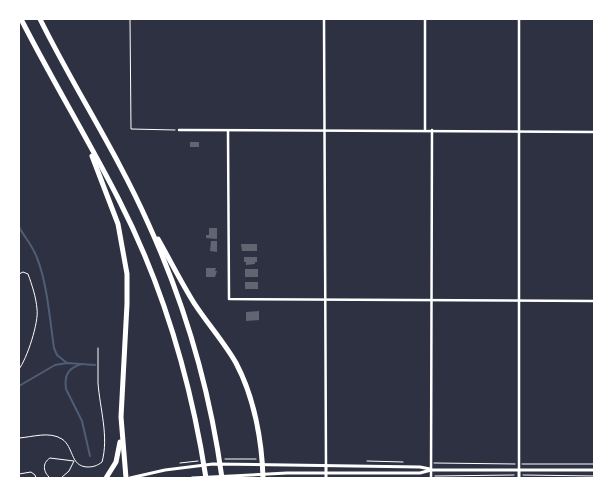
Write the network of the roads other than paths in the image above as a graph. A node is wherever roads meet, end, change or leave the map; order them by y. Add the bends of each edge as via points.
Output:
1 (22, 19) edge
2 (40, 19) edge
3 (324, 19) edge
4 (425, 19) edge
5 (519, 19) edge
6 (179, 130) road end
7 (324, 130) junction
8 (425, 130) junction
9 (432, 130) junction
10 (228, 131) junction
11 (518, 131) junction
12 (594, 132) edge
13 (84, 135) junction
14 (149, 224) junction
15 (325, 300) junction
16 (431, 301) junction
17 (518, 301) junction
18 (594, 301) edge
19 (98, 348) dead end
20 (121, 434) junction
21 (19, 438) edge
22 (74, 461) junction
23 (262, 464) junction
24 (326, 465) junction
25 (431, 470) junction
26 (519, 470) junction
27 (594, 470) edge
28 (326, 473) junction
29 (19, 474) edge
30 (263, 477) edge
31 (431, 477) edge
32 (519, 477) edge
33 (36, 478) edge
34 (50, 478) edge
35 (61, 478) edge
36 (106, 478) edge
37 (126, 478) edge
38 (130, 478) edge
39 (192, 478) edge
40 (206, 478) edge
41 (222, 478) edge
42 (326, 478) edge

1 - 13 highway
2 - 14 highway
3 - 7 street
4 - 8 street
5 - 11 street
6 - 10 street
7 - 8 street
7 - 10 street
7 - 15 street
8 - 9 street
9 - 11 street
9 - 16 street
10 - 15 street via 229,299
11 - 12 street
11 - 17 street
13 - 20 highway via 118,224 126,267 128,296
13 - 40 highway via 119,200 156,287 181,363
14 - 23 highway via 193,301 242,375 251,401
14 - 41 highway via 189,334 204,387
15 - 16 street
15 - 24 street
16 - 17 street
16 - 25 street
17 - 18 street
17 - 26 street
19 - 22 lane via 104,455 102,462 94,467 83,467
20 - 36 highway via 116,462
20 - 37 highway
21 - 22 lane via 42,434 62,439 70,447
22 - 34 lane via 50,458 44,471
22 - 35 lane
23 - 24 street
23 - 30 highway
23 - 38 street via 213,464
24 - 25 street
24 - 28 street
25 - 26 street
25 - 28 street via 420,473
25 - 31 street
26 - 27 street
26 - 32 street
28 - 30 street
28 - 42 street
29 - 33 lane via 31,472
30 - 39 street

